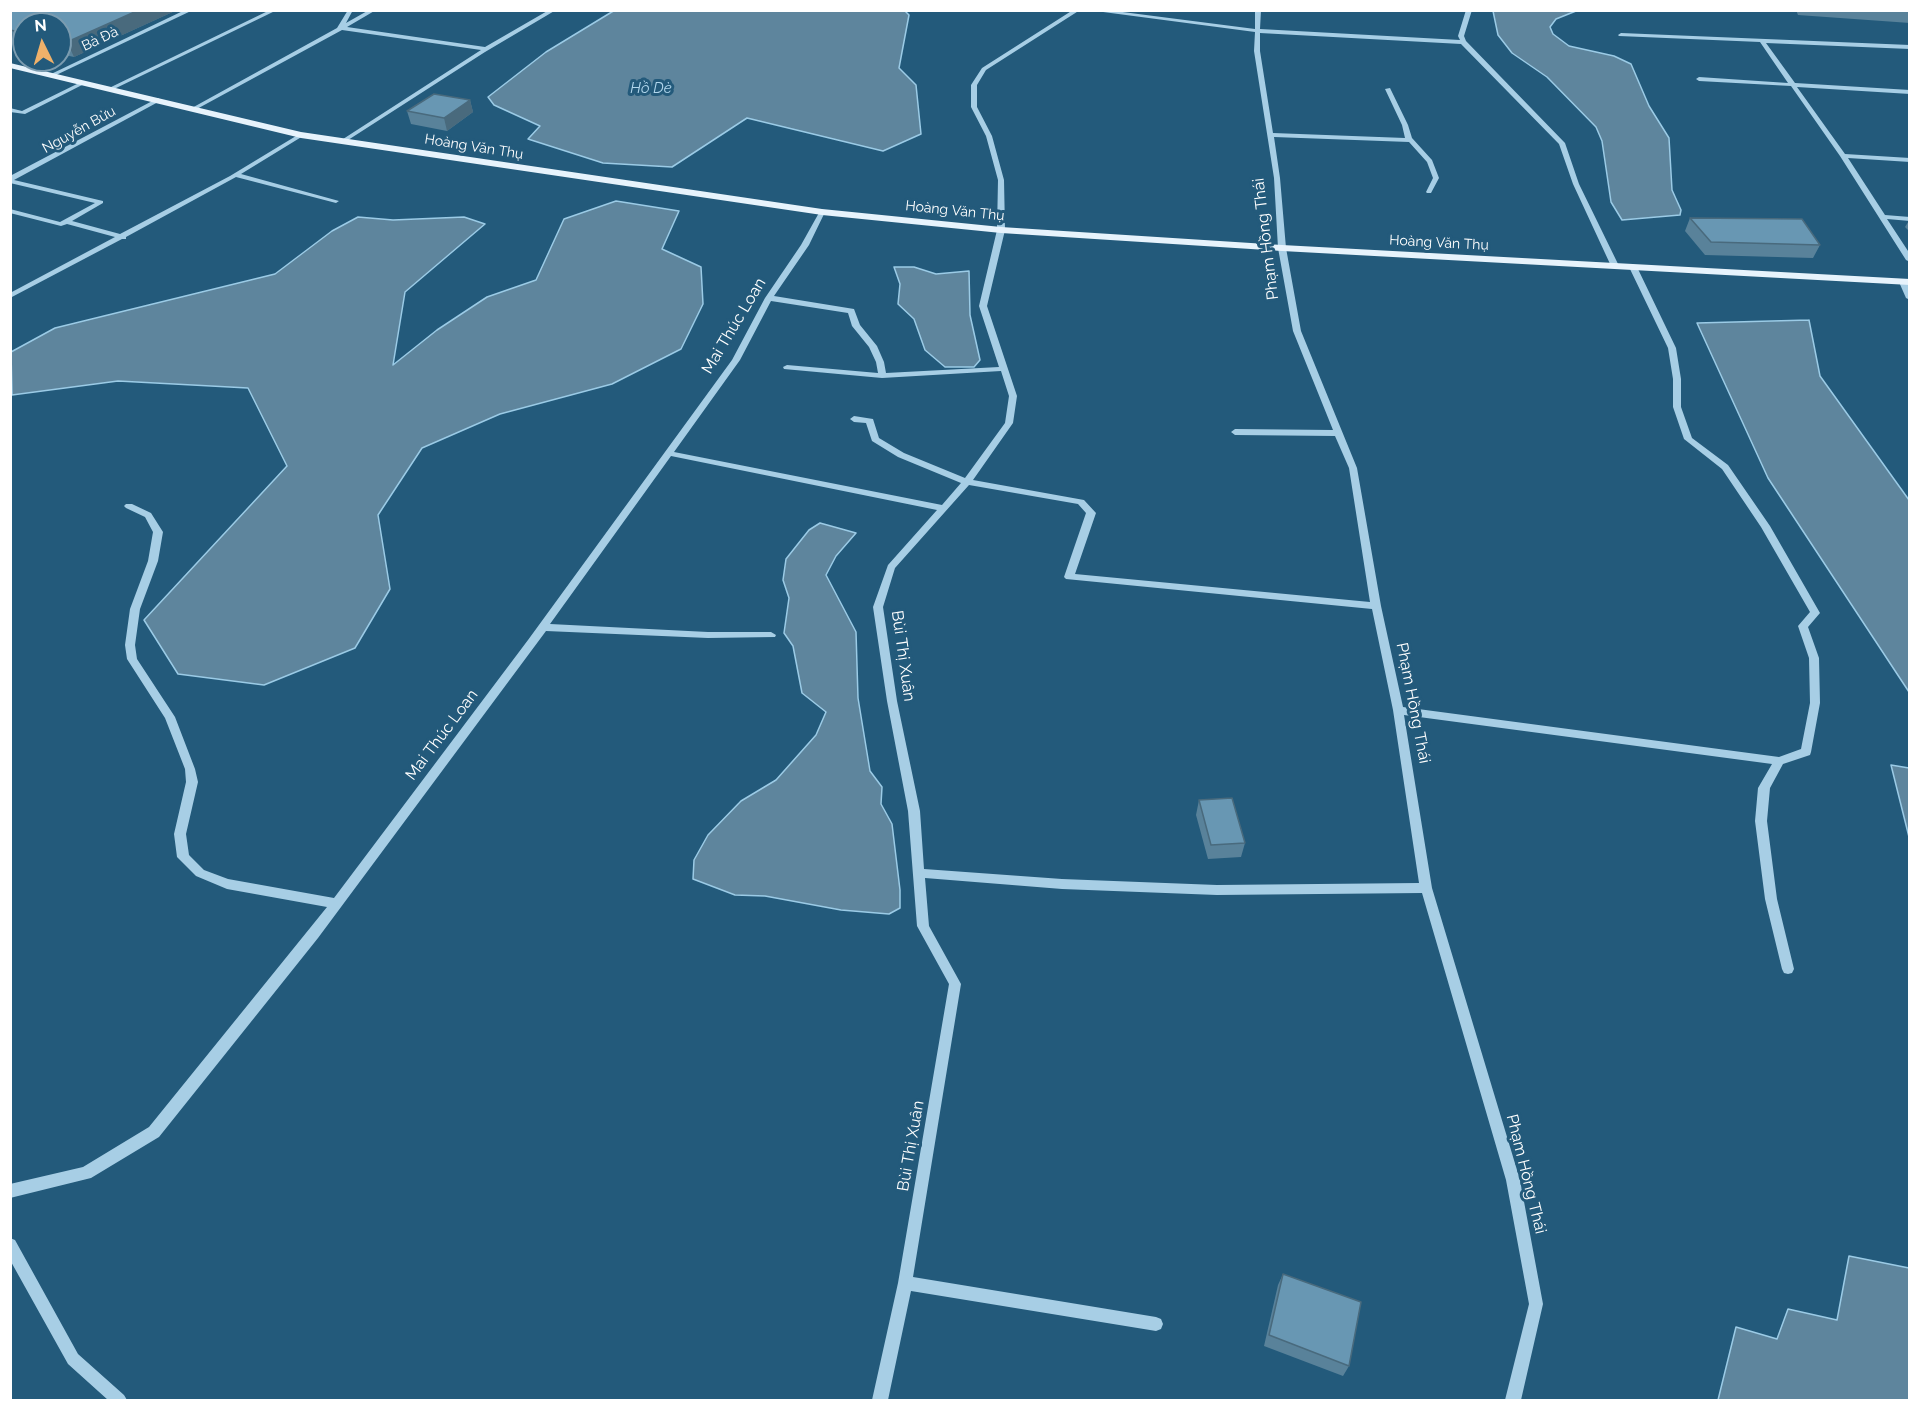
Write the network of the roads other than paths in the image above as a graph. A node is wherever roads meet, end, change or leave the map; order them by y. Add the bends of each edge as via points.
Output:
1 (191, 10) edge
2 (275, 10) edge
3 (351, 10) edge
4 (374, 10) edge
5 (554, 10) edge
6 (1078, 10) edge
7 (1090, 10) edge
8 (1258, 10) edge
9 (1469, 10) edge
10 (340, 28) junction
11 (1258, 31) junction
12 (1621, 35) dead end
13 (1762, 41) junction
14 (1463, 42) junction
15 (1910, 47) edge
16 (486, 49) junction
17 (10, 65) edge
18 (52, 75) junction
19 (1699, 79) dead end
20 (84, 83) junction
21 (1793, 86) junction
22 (110, 89) junction
23 (1388, 89) dead end
24 (1910, 93) edge
25 (158, 100) junction
26 (193, 109) junction
27 (10, 110) edge
28 (23, 113) junction
29 (10, 119) edge
30 (301, 135) junction
31 (1270, 135) junction
32 (1409, 140) junction
33 (343, 141) junction
34 (1844, 156) junction
35 (1910, 160) edge
36 (235, 175) junction
37 (10, 180) edge
38 (1429, 192) dead end
39 (336, 201) dead end
40 (10, 211) edge
41 (822, 212) junction
42 (1882, 217) junction
43 (1910, 219) edge
44 (63, 223) junction
45 (1001, 230) junction
46 (123, 237) junction
47 (1282, 248) junction
48 (1910, 260) edge
49 (1615, 266) junction
50 (1633, 267) junction
51 (1906, 282) edge
52 (12, 294) edge
53 (769, 298) junction
54 (1910, 298) edge
55 (787, 367) dead end
56 (1002, 369) junction
57 (882, 376) junction
58 (854, 419) dead end
59 (1235, 432) dead end
60 (1339, 433) junction
61 (668, 453) junction
62 (967, 482) junction
63 (129, 506) dead end
64 (943, 508) junction
65 (1376, 606) junction
66 (543, 627) junction
67 (771, 635) dead end
68 (1398, 710) junction
69 (1779, 761) junction
70 (919, 873) junction
71 (1426, 888) junction
72 (337, 904) junction
73 (1788, 969) dead end
74 (10, 1191) edge
75 (10, 1245) edge
76 (905, 1283) junction
77 (1156, 1324) dead end
78 (119, 1401) edge
79 (880, 1401) edge
80 (1513, 1401) edge

1 - 18 street, Bà Đà
2 - 22 street
3 - 10 street
4 - 10 street
5 - 16 street
6 - 45 street, Bùi Thị Xuân via 984,69 974,85 974,107 989,136 1001,180
7 - 11 street
8 - 11 street, Phạm Hồng Thái
9 - 14 street via 1461,36
10 - 16 street
10 - 26 street
11 - 14 street
11 - 31 street, Phạm Hồng Thái via 1257,51
12 - 13 street
13 - 15 street
13 - 21 street
14 - 49 street via 1562,143 1576,184
16 - 33 street
17 - 18 main road, Hoàng Văn Thụ
18 - 20 main road, Hoàng Văn Thụ
19 - 21 street
20 - 22 main road, Hoàng Văn Thụ
20 - 28 street
21 - 24 street
21 - 34 street
22 - 25 main road, Hoàng Văn Thụ
23 - 32 street
25 - 26 main road, Hoàng Văn Thụ
25 - 37 street, Nguyễn Bửu
26 - 30 main road, Hoàng Văn Thụ
27 - 28 street
28 - 29 street
30 - 33 main road, Hoàng Văn Thụ
30 - 36 street
31 - 32 street
31 - 47 street, Phạm Hồng Thái
32 - 38 street via 1430,160 1436,178
33 - 41 main road, Hoàng Văn Thụ
34 - 35 street
34 - 42 street
36 - 39 street
36 - 46 street
37 - 44 street via 101,202
40 - 44 street
41 - 45 main road, Hoàng Văn Thụ
41 - 53 street, Mai Thúc Loan
42 - 43 street
42 - 48 street
44 - 46 street
45 - 47 main road, Hoàng Văn Thụ
45 - 56 street, Bùi Thị Xuân via 983,306
46 - 52 street
47 - 49 main road, Hoàng Văn Thụ
47 - 60 street, Phạm Hồng Thái via 1297,331
49 - 50 main road, Hoàng Văn Thụ
50 - 51 main road, Hoàng Văn Thụ
50 - 69 street via 1672,348 1677,407 1688,439 1725,467 1765,526 1815,613 1803,626 1814,658 1815,703 1806,753
51 - 54 street
53 - 57 street via 851,311 856,326 873,346
53 - 61 street, Mai Thúc Loan via 736,360
55 - 57 street
56 - 57 street
56 - 62 street, Bùi Thị Xuân via 1013,396 1009,423
58 - 62 street via 870,421 874,439 901,455
59 - 60 street
60 - 65 street, Phạm Hồng Thái via 1353,468
61 - 64 street
61 - 66 street, Mai Thúc Loan
62 - 64 street, Bùi Thị Xuân
62 - 65 street via 1081,501 1091,513 1069,577
63 - 72 street via 148,515 158,532 153,561 135,609 130,645 132,659 170,717 190,769 192,782 180,834 183,857 200,873 227,884
64 - 70 street, Bùi Thị Xuân via 891,567 878,607 914,811
65 - 68 street, Phạm Hồng Thái
66 - 67 street
66 - 72 street, Mai Thúc Loan
68 - 69 street
68 - 71 street, Phạm Hồng Thái
69 - 73 street via 1764,788 1761,821 1771,899
70 - 71 street via 1217,890
70 - 76 street, Bùi Thị Xuân via 923,926 956,984
71 - 80 street, Phạm Hồng Thái via 1513,1180 1536,1304
72 - 74 street, Mai Thúc Loan via 154,1132 86,1173
75 - 78 street via 73,1359
76 - 77 street
76 - 79 street, Bùi Thị Xuân

